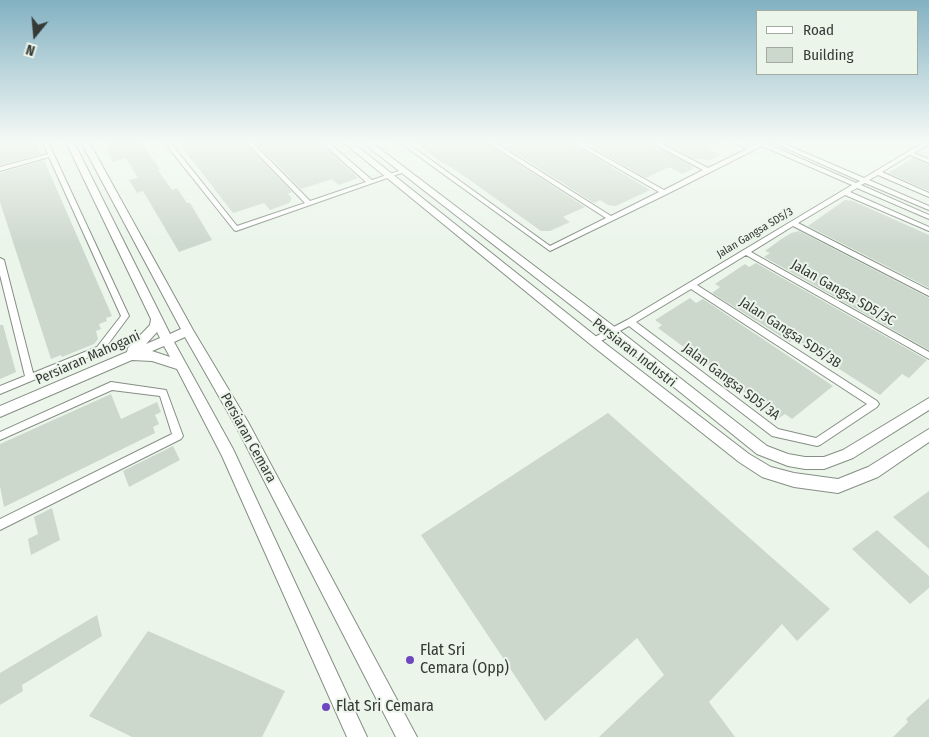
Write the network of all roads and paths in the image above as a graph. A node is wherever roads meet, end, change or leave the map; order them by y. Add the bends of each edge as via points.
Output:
1 (60, 176) edge
2 (87, 176) edge
3 (104, 176) edge
4 (194, 176) edge
5 (282, 176) edge
6 (364, 176) edge
7 (411, 176) edge
8 (450, 176) edge
9 (544, 176) edge
10 (636, 176) edge
11 (698, 176) edge
12 (835, 176) edge
13 (855, 176) edge
14 (869, 176) edge
15 (887, 176) edge
16 (388, 177) joint
17 (863, 180) junction
18 (370, 182) junction
19 (855, 185) junction
20 (844, 192) junction
21 (665, 193) junction
22 (929, 194) edge
23 (309, 204) junction
24 (929, 208) edge
25 (929, 218) edge
26 (612, 219) junction
27 (792, 223) junction
28 (929, 230) edge
29 (746, 252) junction
30 (0, 260) edge
31 (691, 285) junction
32 (929, 293) edge
33 (157, 319) junction
34 (630, 322) junction
35 (188, 331) junction
36 (612, 331) junction
37 (167, 340) junction
38 (594, 341) junction
39 (929, 356) edge
40 (125, 358) junction
41 (182, 366) junction
42 (30, 378) junction
43 (0, 390) edge
44 (929, 403) edge
45 (874, 404) joint
46 (0, 412) edge
47 (929, 435) edge
48 (0, 436) edge
49 (178, 436) joint
50 (0, 525) edge
51 (357, 737) edge
52 (407, 737) edge

1 - 42 street via 125,316 100,349
2 - 33 main road, Persiaran Cemara
3 - 35 main road, Persiaran Cemara
4 - 23 street via 236,229
5 - 23 street
6 - 18 street
7 - 36 main road, Persiaran Industri
8 - 26 street via 550,249
9 - 26 street
10 - 21 street
11 - 21 street
12 - 19 street
13 - 17 street
14 - 17 street, Jalan Gangsa SD5/3
15 - 22 street
16 - 18 street
16 - 38 main road, Persiaran Industri
17 - 19 street, Jalan Gangsa SD5/3
17 - 24 street
18 - 23 street
19 - 20 street, Jalan Gangsa SD5/3
19 - 25 street
20 - 27 street, Jalan Gangsa SD5/3
20 - 28 street
21 - 26 street
27 - 29 street, Jalan Gangsa SD5/3
27 - 32 street
29 - 31 street, Jalan Gangsa SD5/3
29 - 39 street, Jalan Gangsa SD5/3C
30 - 42 street
31 - 34 street, Jalan Gangsa SD5/3
31 - 45 street, Jalan Gangsa SD5/3B
33 - 37 main road, Persiaran Cemara
33 - 40 main road via 155,328
34 - 36 street, Jalan Gangsa SD5/3
34 - 45 street, Jalan Gangsa SD5/3A via 775,433 817,442
35 - 37 main road, Persiaran Mahogani
35 - 52 main road, Persiaran Cemara via 243,426
36 - 38 street, Jalan Gangsa SD5/3
36 - 44 main road, Persiaran Industri via 762,450 805,464 824,463 848,454
37 - 40 main road, Persiaran Mahogani
37 - 41 main road, Persiaran Cemara
38 - 47 main road, Persiaran Industri via 744,458 767,472 794,480 838,486 873,472
40 - 41 main road via 152,356
40 - 46 main road, Persiaran Mahogani
41 - 51 main road, Persiaran Cemara via 228,454
42 - 43 street
48 - 49 street via 111,386 163,393
49 - 50 street

